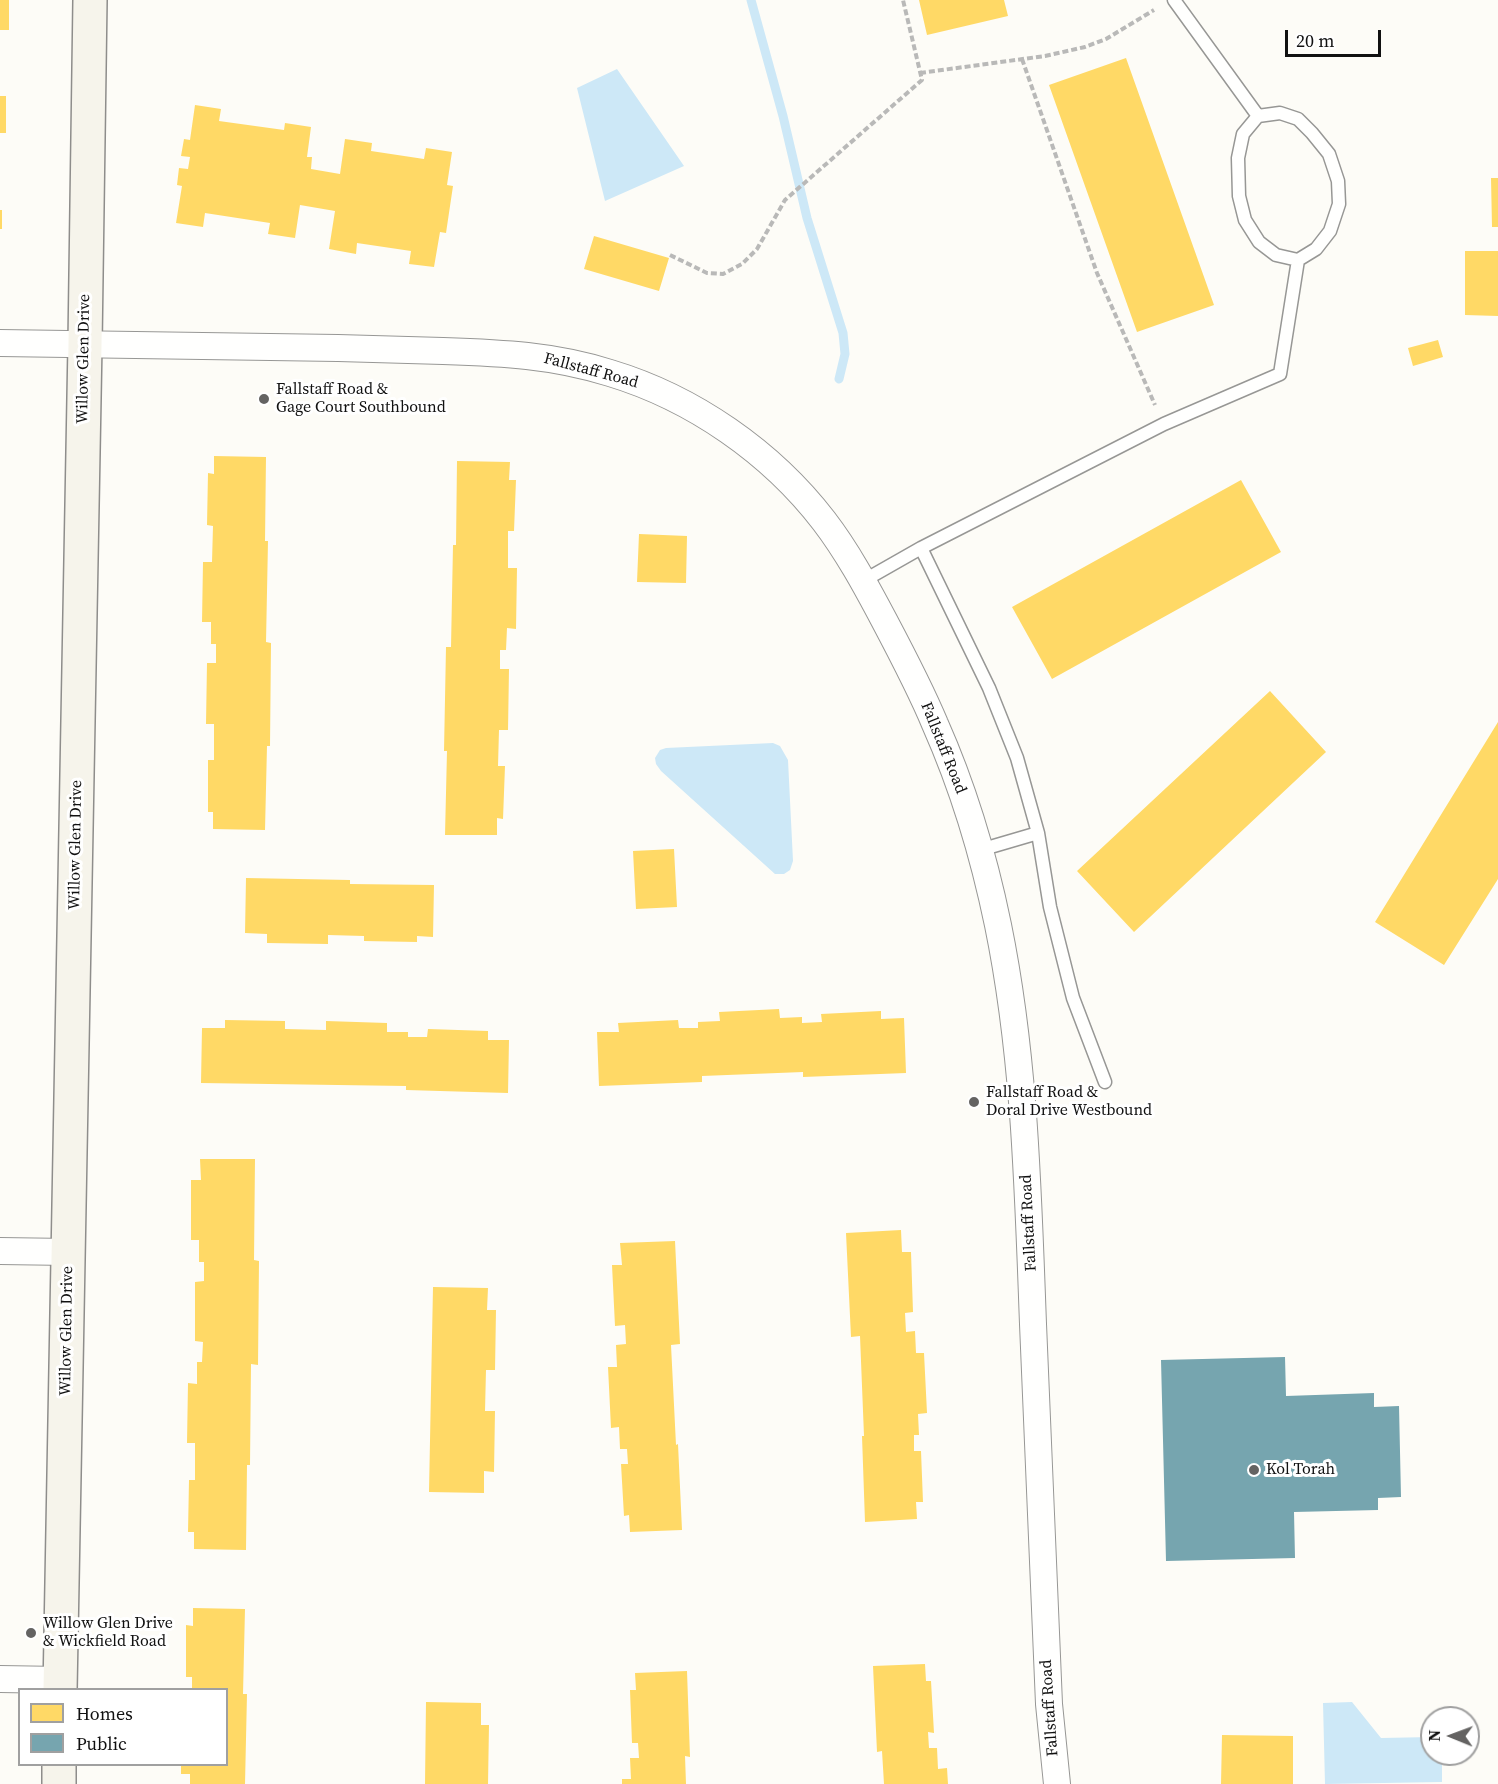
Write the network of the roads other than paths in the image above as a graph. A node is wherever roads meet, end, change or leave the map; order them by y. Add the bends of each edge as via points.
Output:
1 (90, 0) edge
2 (1174, 0) edge
3 (1258, 116) junction
4 (1298, 260) junction
5 (0, 342) edge
6 (85, 344) junction
7 (921, 548) junction
8 (863, 581) junction
9 (1038, 833) junction
10 (980, 850) junction
11 (1105, 1082) dead end
12 (0, 1251) edge
13 (69, 1252) junction
14 (0, 1678) edge
15 (60, 1684) edge
16 (59, 1766) edge
17 (59, 1784) edge
18 (1057, 1784) edge

1 - 6 street, Willow Glen Drive
2 - 3 lane
3 - 4 lane via 1243,134 1238,158 1239,196 1245,220 1259,242 1276,255
3 - 4 lane via 1280,113 1298,119 1329,154 1338,181 1339,204 1330,231 1316,249
4 - 7 lane via 1280,374 1164,424
5 - 6 street, Fallstaff Road
6 - 8 street, Fallstaff Road via 501,353 543,357 615,374 685,404 758,452 824,521
6 - 13 street, Willow Glen Drive
7 - 8 lane
7 - 9 lane via 989,688 1017,758
8 - 10 street, Fallstaff Road via 937,727
9 - 10 lane
9 - 11 lane via 1050,907 1073,998
10 - 18 street, Fallstaff Road via 998,922 1023,1102 1049,1704
12 - 13 street
13 - 15 street, Willow Glen Drive
14 - 15 street
16 - 17 street

